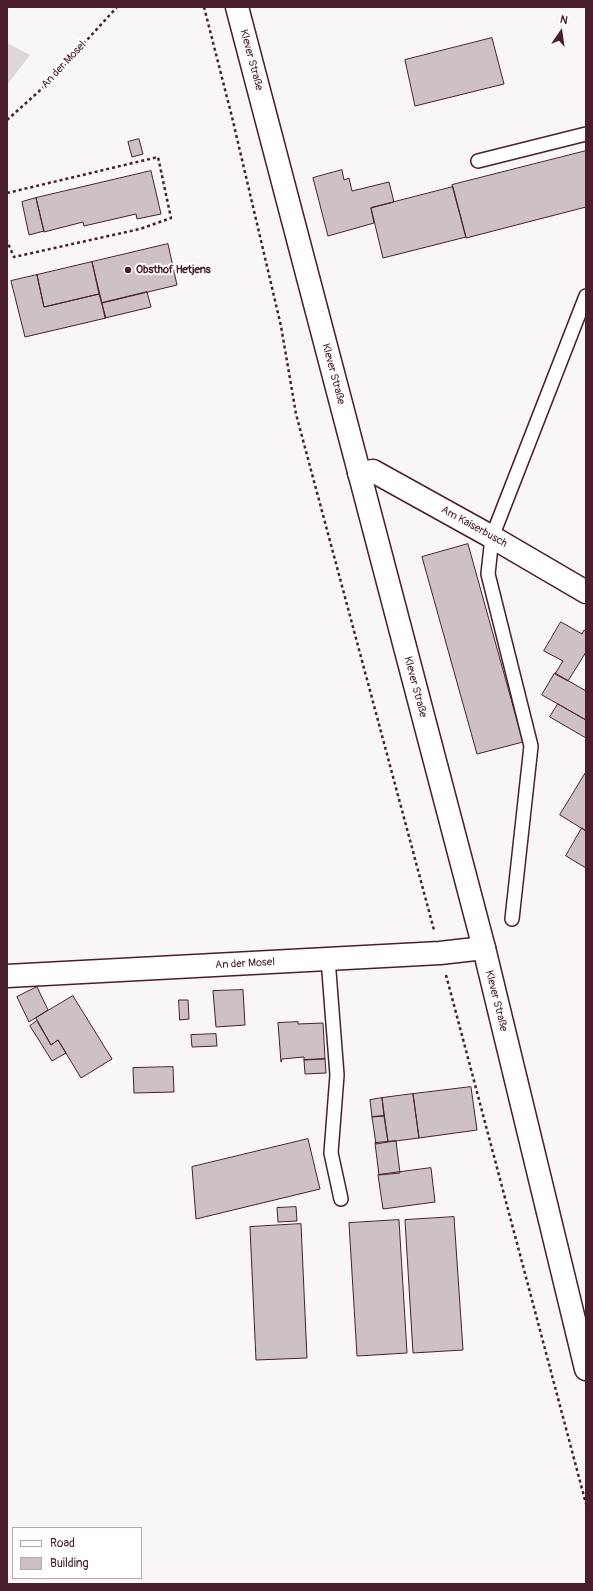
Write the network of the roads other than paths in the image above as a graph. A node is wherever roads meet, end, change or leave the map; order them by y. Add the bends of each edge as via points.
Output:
1 (237, 7) edge
2 (586, 134) edge
3 (478, 161) dead end
4 (586, 296) edge
5 (359, 473) junction
6 (492, 537) junction
7 (586, 592) edge
8 (512, 919) dead end
9 (484, 948) junction
10 (328, 959) junction
11 (7, 976) edge
12 (341, 1199) dead end
13 (586, 1369) edge

1 - 5 main road, Klever Straße
2 - 3 lane
4 - 6 lane
5 - 6 main road, Am Kaiserbusch via 373,471
5 - 9 main road, Klever Straße
6 - 7 main road, Am Kaiserbusch
6 - 8 lane via 488,574 530,746
9 - 10 main road, An der Mosel
9 - 13 main road, Klever Straße
10 - 11 main road, An der Mosel
10 - 12 lane via 337,1075 330,1153

